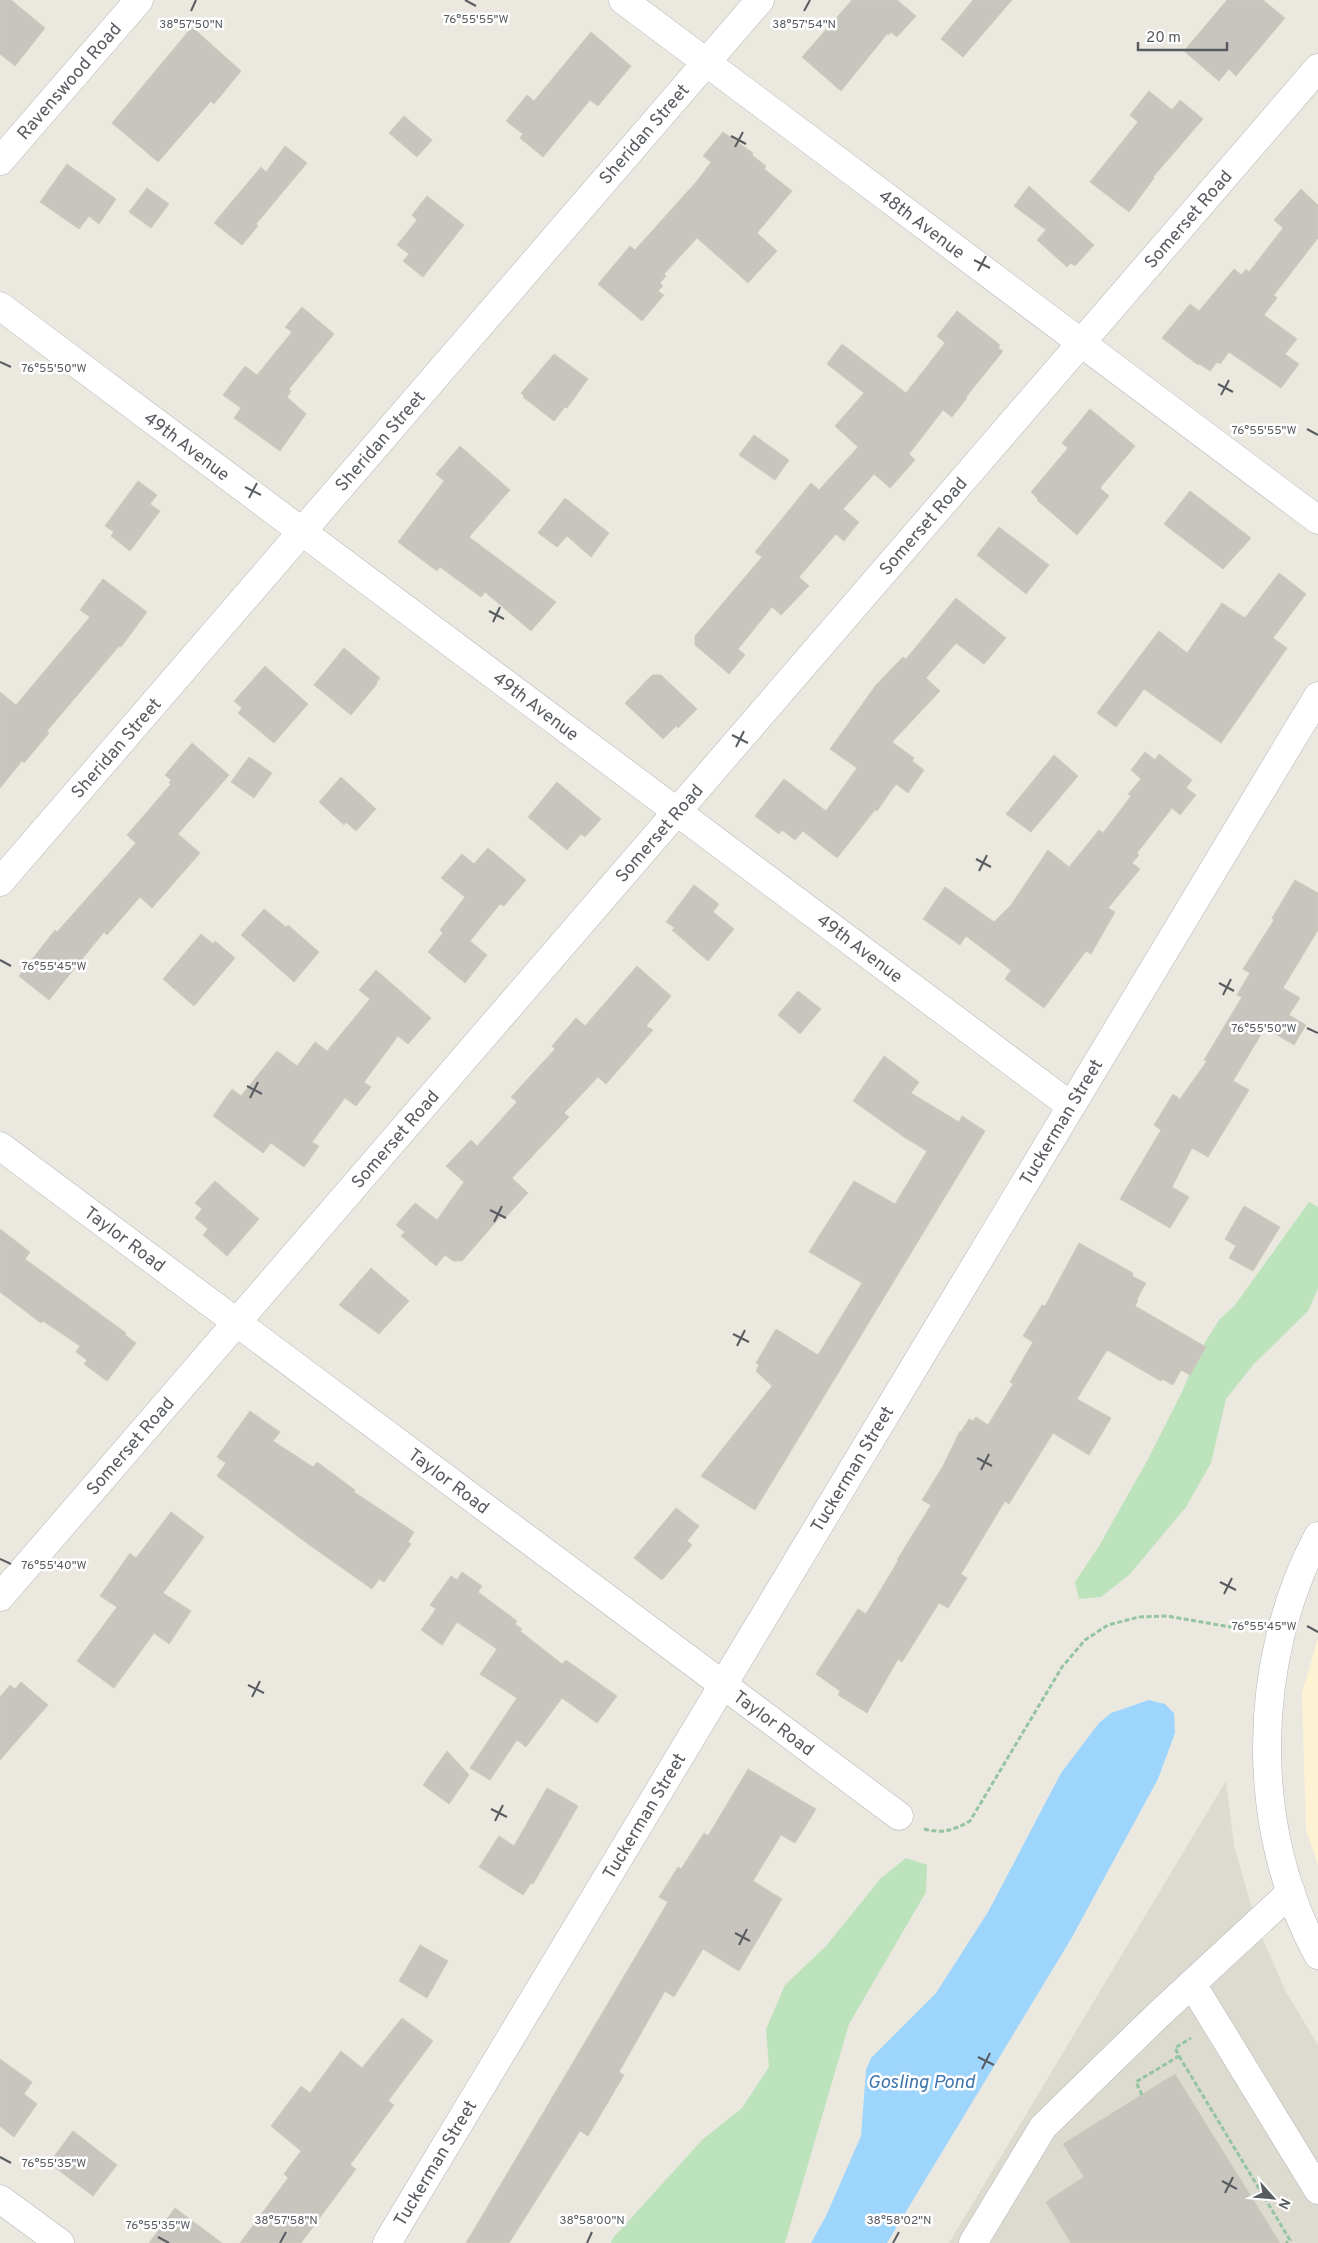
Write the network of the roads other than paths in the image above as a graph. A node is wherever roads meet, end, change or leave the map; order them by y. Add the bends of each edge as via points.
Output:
1 (139, 0) edge
2 (623, 0) edge
3 (760, 0) edge
4 (706, 62) junction
5 (1318, 68) edge
6 (0, 162) edge
7 (0, 306) edge
8 (1082, 343) junction
9 (1318, 520) edge
10 (302, 531) junction
11 (1318, 696) edge
12 (677, 812) junction
13 (0, 882) edge
14 (1071, 1106) junction
15 (0, 1146) edge
16 (237, 1322) junction
17 (1318, 1536) edge
18 (0, 1597) edge
19 (723, 1685) junction
20 (898, 1816) road end
21 (1290, 1892) junction
22 (1318, 1955) edge
23 (1192, 1984) junction
24 (1318, 2190) edge
25 (0, 2199) edge
26 (60, 2243) edge
27 (387, 2243) edge
28 (973, 2243) edge

1 - 6 street, Ravenswood Road
2 - 4 street, 48th Avenue
3 - 4 street, Sheridan Street
4 - 8 street, 48th Avenue
4 - 10 street, Sheridan Street
5 - 8 street, Somerset Road
7 - 10 street, 49th Avenue
8 - 9 street, 48th Avenue
8 - 12 street, Somerset Road
10 - 12 street, 49th Avenue
10 - 13 street, Sheridan Street
11 - 14 street, Tuckerman Street
12 - 14 street, 49th Avenue
12 - 16 street, Somerset Road
14 - 19 street, Tuckerman Street
15 - 16 street, Taylor Road
16 - 18 street, Somerset Road
16 - 19 street, Taylor Road
17 - 21 street via 1286,1611 1271,1682 1267,1751 1273,1820
19 - 20 street, Taylor Road
19 - 27 street, Tuckerman Street
21 - 22 street
21 - 23 street
23 - 24 street
23 - 28 street via 1043,2127
25 - 26 street

